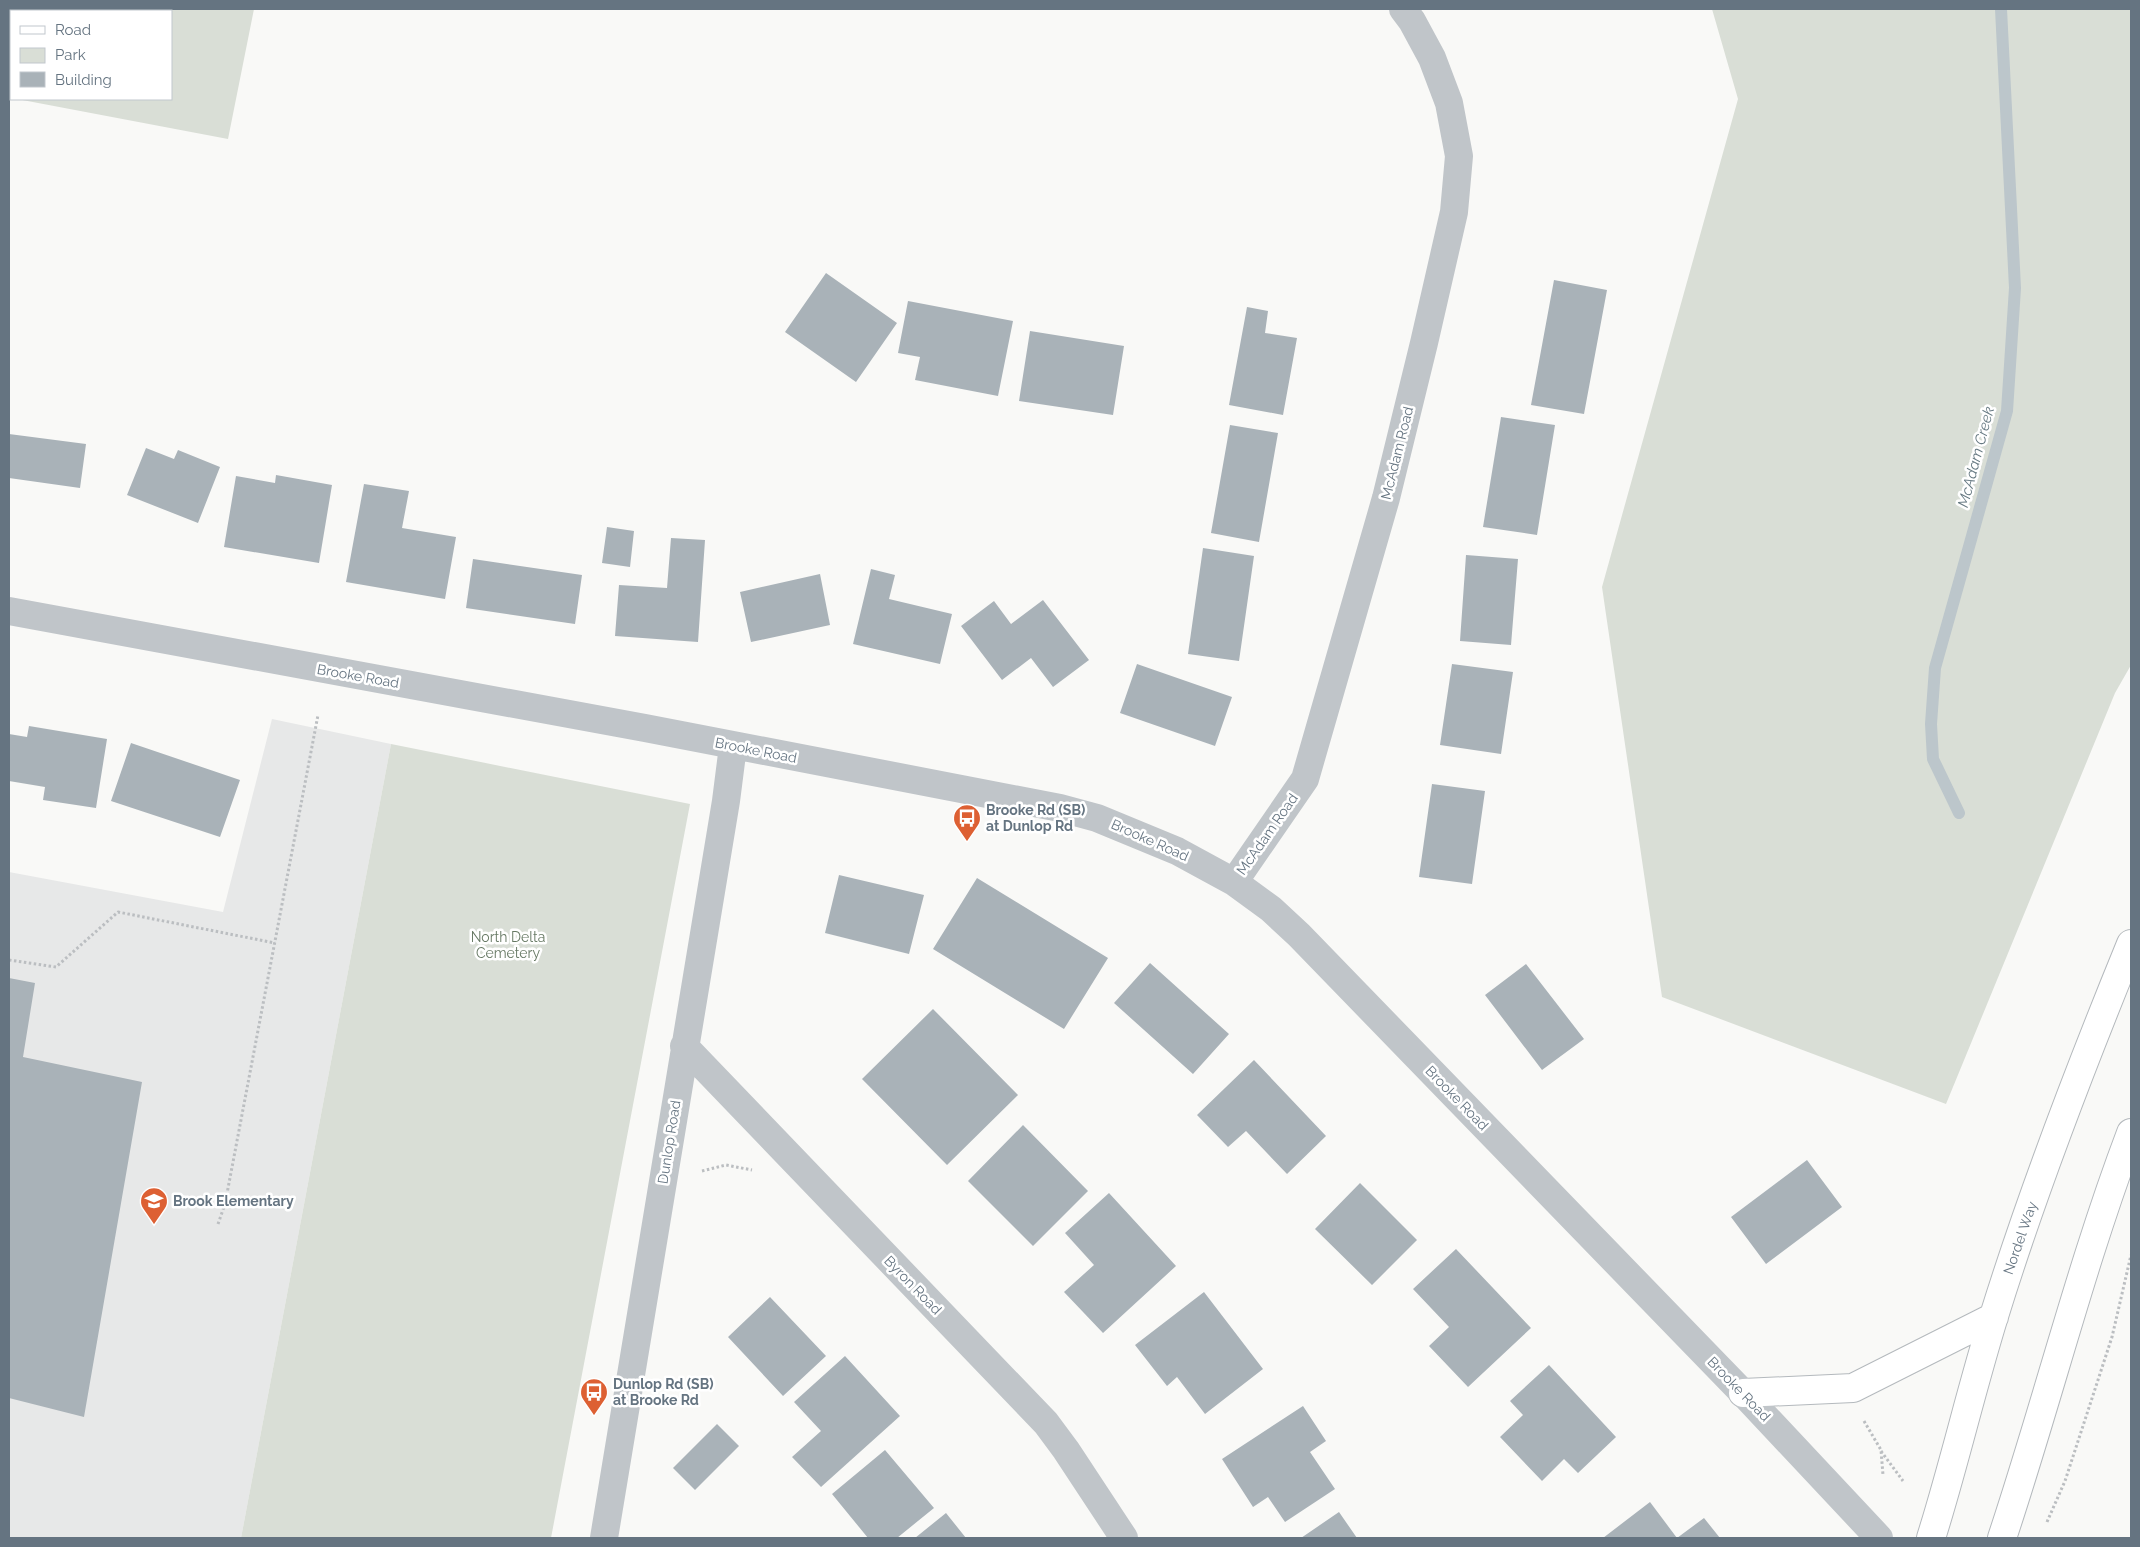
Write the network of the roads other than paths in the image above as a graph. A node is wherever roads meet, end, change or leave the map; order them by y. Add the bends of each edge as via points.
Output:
1 (1403, 9) edge
2 (9, 611) edge
3 (733, 746) junction
4 (1234, 882) junction
5 (2131, 944) edge
6 (684, 1046) junction
7 (2131, 1133) edge
8 (1994, 1317) junction
9 (1743, 1393) junction
10 (604, 1538) edge
11 (1124, 1538) edge
12 (1879, 1538) edge
13 (1931, 1538) edge
14 (2002, 1538) edge

1 - 4 street, McAdam Road via 1432,58 1449,102 1459,156 1454,212 1386,498 1305,780
2 - 3 street, Brooke Road
3 - 4 street, Brooke Road via 1060,808 1097,818 1154,840
3 - 6 street, Dunlop Road
4 - 9 street, Brooke Road via 1299,935
5 - 8 main road, Nordel Way via 2050,1151
6 - 10 street, Dunlop Road
6 - 11 street, Byron Road via 1046,1423
7 - 14 main road via 2088,1254
8 - 9 main road via 1853,1388
8 - 13 main road, Nordel Way
9 - 12 street, Brooke Road

